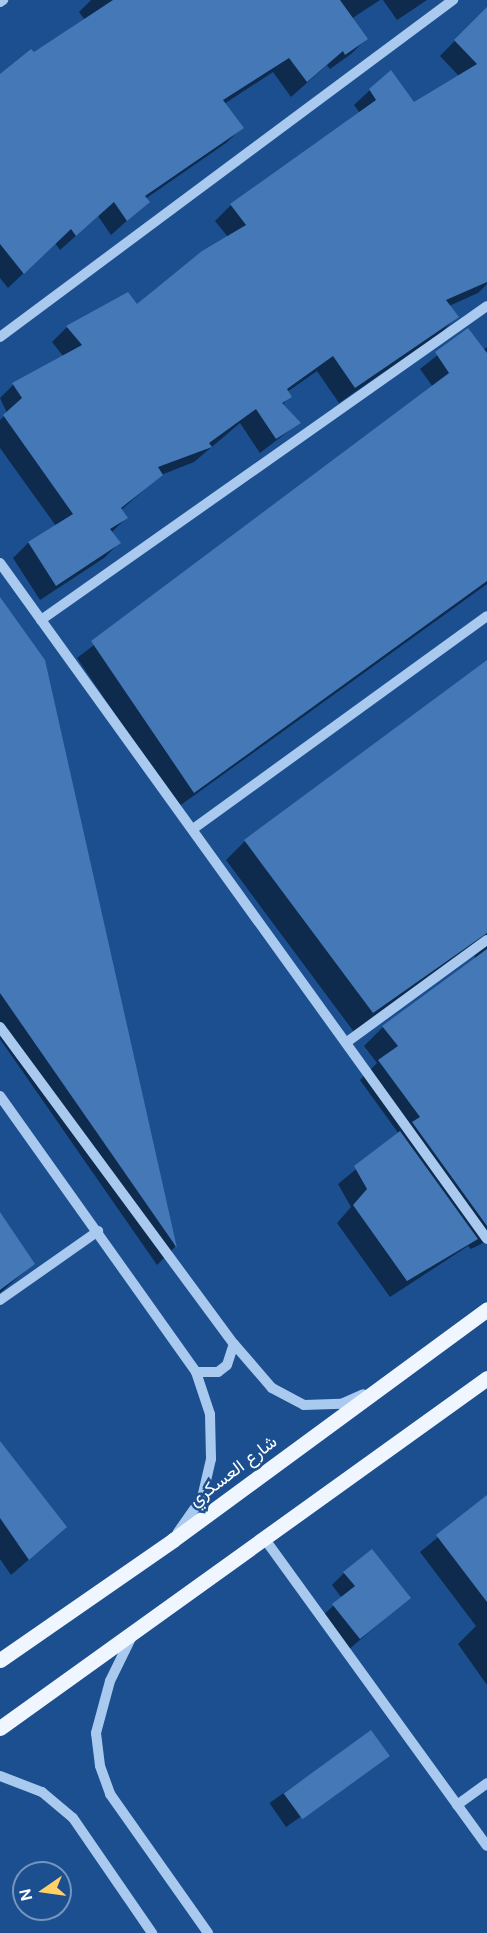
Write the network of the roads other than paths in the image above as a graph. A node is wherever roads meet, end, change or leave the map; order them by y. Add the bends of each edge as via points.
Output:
1 (453, 0) edge
2 (487, 306) edge
3 (0, 337) edge
4 (0, 563) edge
5 (487, 616) edge
6 (42, 620) junction
7 (193, 830) junction
8 (487, 940) edge
9 (0, 1027) edge
10 (346, 1042) junction
11 (0, 1096) edge
12 (98, 1231) junction
13 (487, 1239) edge
14 (0, 1300) edge
15 (487, 1309) edge
16 (234, 1344) junction
17 (196, 1372) junction
18 (487, 1378) edge
19 (377, 1388) junction
20 (264, 1538) junction
21 (173, 1540) junction
22 (134, 1632) junction
23 (0, 1660) edge
24 (0, 1728) edge
25 (0, 1776) edge
26 (487, 1783) edge
27 (457, 1804) junction
28 (487, 1846) edge
29 (152, 1933) edge
30 (208, 1933) edge

1 - 3 street
2 - 6 street
4 - 6 street
5 - 7 street
6 - 7 street
7 - 10 street
8 - 10 street
9 - 16 street
10 - 13 street
11 - 12 street
12 - 14 street
12 - 17 street
15 - 19 main road, شارع العسكري
16 - 17 street via 227,1365 218,1372
16 - 19 street via 272,1388 304,1405 341,1404
17 - 21 street via 210,1414 211,1459 202,1498
18 - 20 main road
19 - 21 main road, شارع العسكري
20 - 22 main road
20 - 27 street
21 - 23 main road, شارع العسكري
22 - 24 main road
22 - 30 street via 110,1681 96,1732 100,1766 110,1794
25 - 29 street via 42,1792 73,1818
26 - 27 street
27 - 28 street

